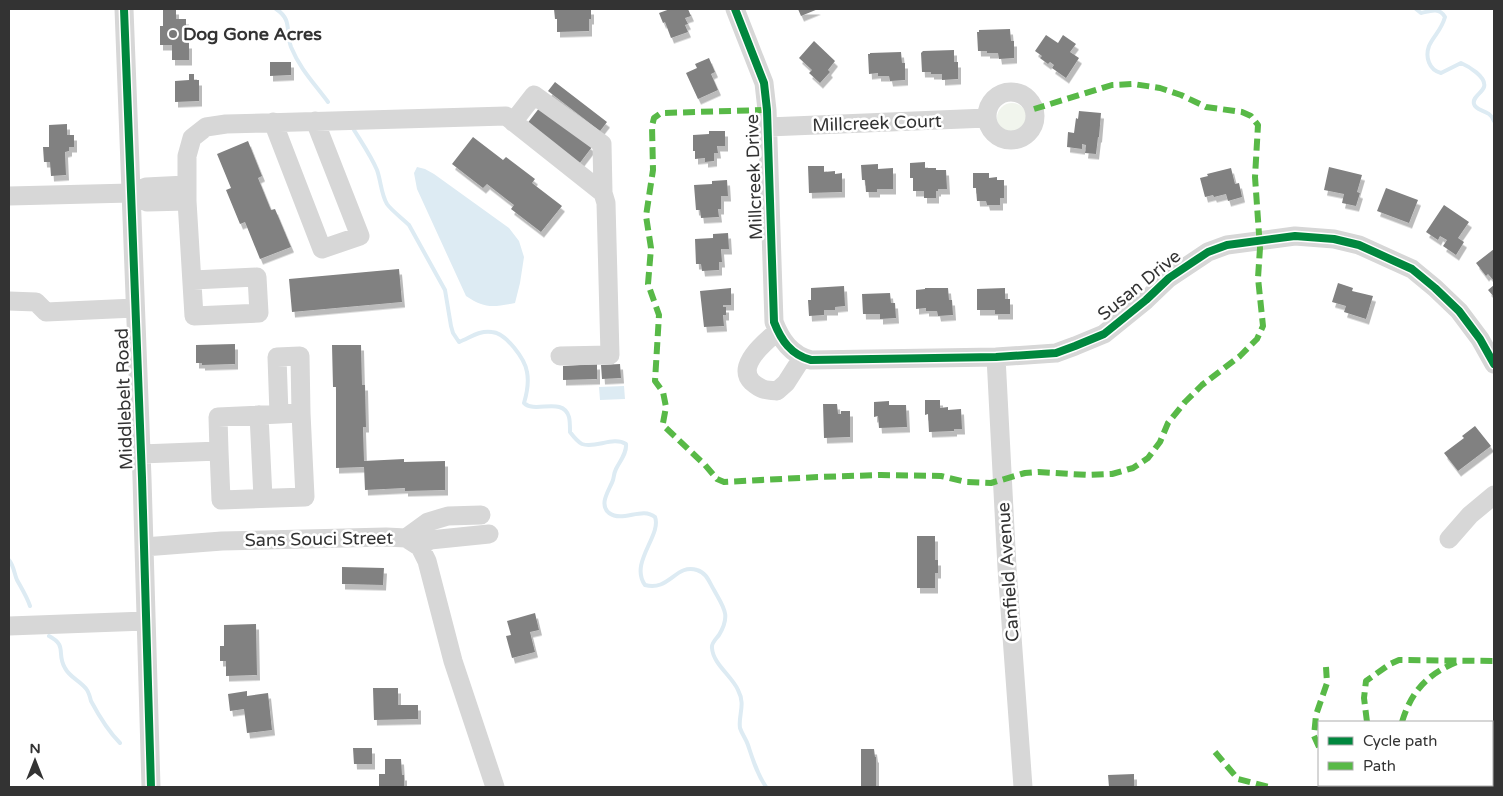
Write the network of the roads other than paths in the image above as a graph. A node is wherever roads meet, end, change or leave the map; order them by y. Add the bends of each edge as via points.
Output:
1 (124, 9) edge
2 (734, 9) edge
3 (987, 118) dead end
4 (315, 121) junction
5 (273, 122) junction
6 (513, 122) junction
7 (768, 127) junction
8 (131, 193) junction
9 (187, 193) junction
10 (603, 193) junction
11 (9, 196) edge
12 (192, 280) dead end
13 (9, 301) edge
14 (135, 308) junction
15 (789, 345) joint
16 (560, 356) dead end
17 (996, 356) junction
18 (1494, 364) edge
19 (302, 413) junction
20 (279, 414) junction
21 (259, 415) junction
22 (219, 451) junction
23 (141, 454) junction
24 (1494, 495) edge
25 (263, 498) junction
26 (481, 515) dead end
27 (489, 534) dead end
28 (1449, 539) dead end
29 (413, 542) junction
30 (144, 547) junction
31 (146, 621) junction
32 (9, 626) edge
33 (151, 787) edge
34 (495, 787) edge
35 (1023, 787) edge

1 - 8 street, Middlebelt Road
2 - 7 street, Millcreek Drive via 764,83
3 - 7 street, Millcreek Court
4 - 5 street
4 - 5 street via 360,236 322,250
4 - 6 street via 506,116
5 - 9 street via 206,127 192,138 187,156
6 - 10 street
6 - 10 street via 534,95 602,144
7 - 15 street, Millcreek Drive via 774,322
8 - 9 street via 146,187
8 - 11 street
8 - 14 street, Middlebelt Road
9 - 12 street
10 - 16 street via 606,203 610,354
13 - 14 street via 36,302 46,312
14 - 23 street, Middlebelt Road
15 - 17 street, Susan Drive via 811,360
17 - 18 street, Susan Drive via 1056,352 1075,346 1104,334 1169,278 1208,252 1227,245 1295,236 1359,245 1412,269 1458,311
17 - 35 street, Canfield Avenue
19 - 20 street
19 - 20 street via 300,356 277,357
19 - 25 street via 305,497
20 - 21 street
21 - 22 street via 218,417
21 - 25 street
22 - 23 street
22 - 25 street via 221,500
23 - 30 street, Middlebelt Road
24 - 28 street
26 - 29 street via 448,516 428,522
27 - 29 street
29 - 30 street, Sans Souci Street via 386,537 222,541
29 - 34 street via 427,562 453,661
30 - 31 street, Middlebelt Road
31 - 32 street
31 - 33 street, Middlebelt Road

